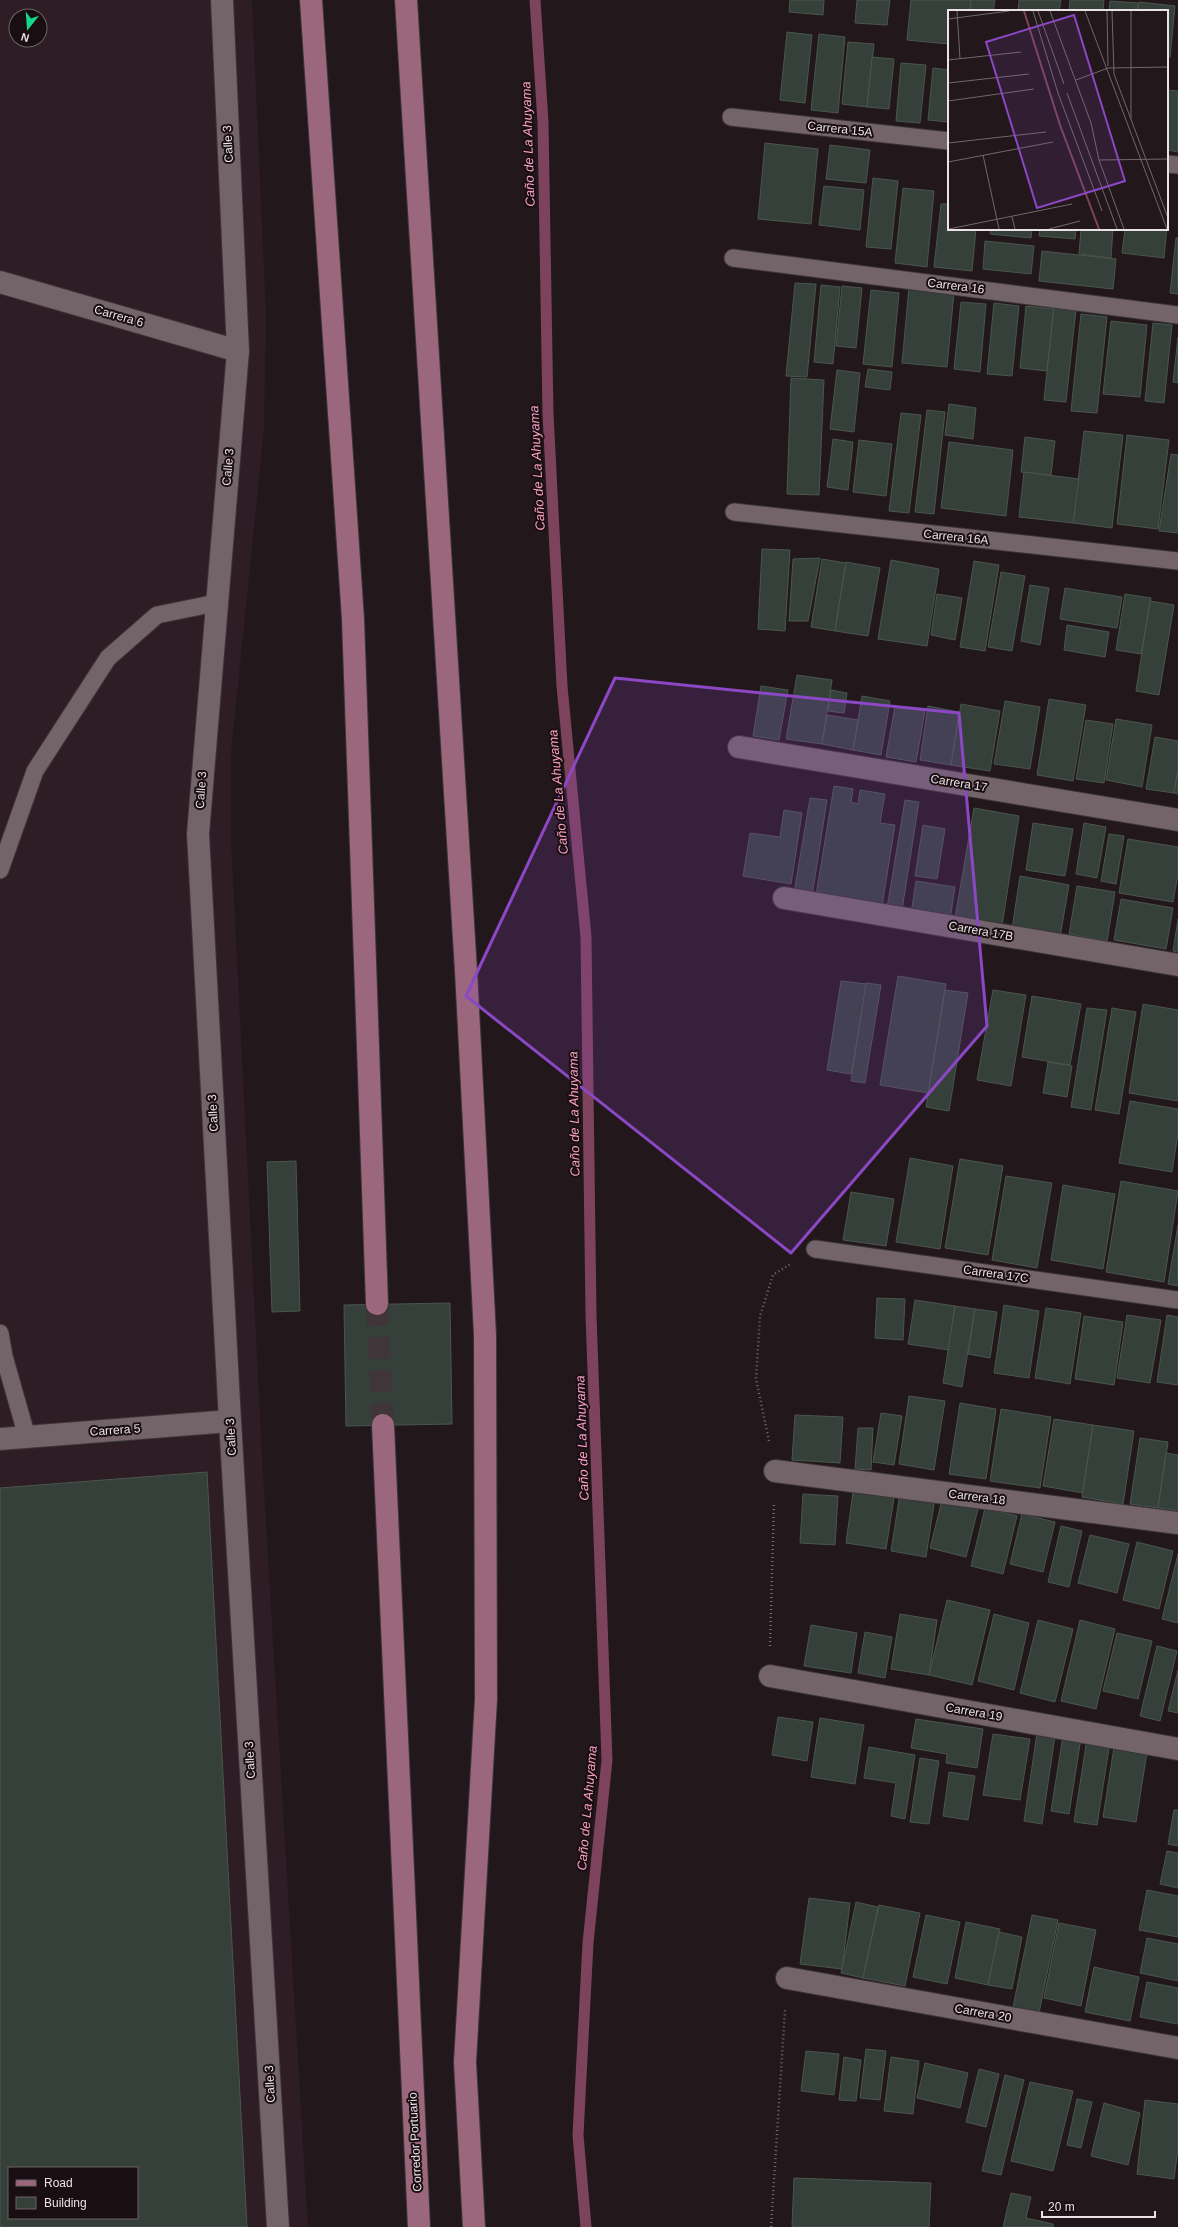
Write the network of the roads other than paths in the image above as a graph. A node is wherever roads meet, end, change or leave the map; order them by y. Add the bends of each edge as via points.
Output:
1 (222, 0) edge
2 (312, 0) edge
3 (406, 0) edge
4 (730, 117) dead end
5 (948, 141) edge
6 (1168, 164) edge
7 (1178, 165) edge
8 (733, 258) dead end
9 (0, 282) edge
10 (1178, 315) edge
11 (238, 351) junction
12 (734, 512) dead end
13 (1178, 561) edge
14 (216, 603) junction
15 (739, 747) dead end
16 (1178, 820) edge
17 (0, 870) edge
18 (784, 898) dead end
19 (1178, 965) edge
20 (815, 1249) dead end
21 (1178, 1300) edge
22 (377, 1304) tunnel mouth
23 (0, 1333) edge
24 (230, 1421) junction
25 (383, 1425) tunnel mouth
26 (26, 1437) junction
27 (0, 1439) edge
28 (775, 1471) dead end
29 (1178, 1523) edge
30 (770, 1676) dead end
31 (1178, 1749) edge
32 (787, 1978) road end
33 (1178, 2048) edge
34 (278, 2227) edge
35 (419, 2227) edge
36 (474, 2227) edge

1 - 11 street, Calle 3
2 - 22 main road via 353,619
3 - 36 main road via 466,971 485,1335 486,1699 465,2062
4 - 5 lane, Carrera 15A
6 - 7 lane
8 - 10 lane, Carrera 16
9 - 11 street, Carrera 6
11 - 14 street, Calle 3
12 - 13 lane, Carrera 16A
14 - 17 lane via 157,615 108,658 35,771
14 - 24 street, Calle 3 via 198,834
15 - 16 street, Carrera 17
18 - 19 street, Carrera 17B
20 - 21 lane, Carrera 17C
23 - 26 lane
24 - 26 street, Carrera 5
24 - 34 street, Calle 3
25 - 35 main road, Corredor Portuario
26 - 27 street, Carrera 5
28 - 29 street, Carrera 18
30 - 31 street, Carrera 19
32 - 33 street, Carrera 20

